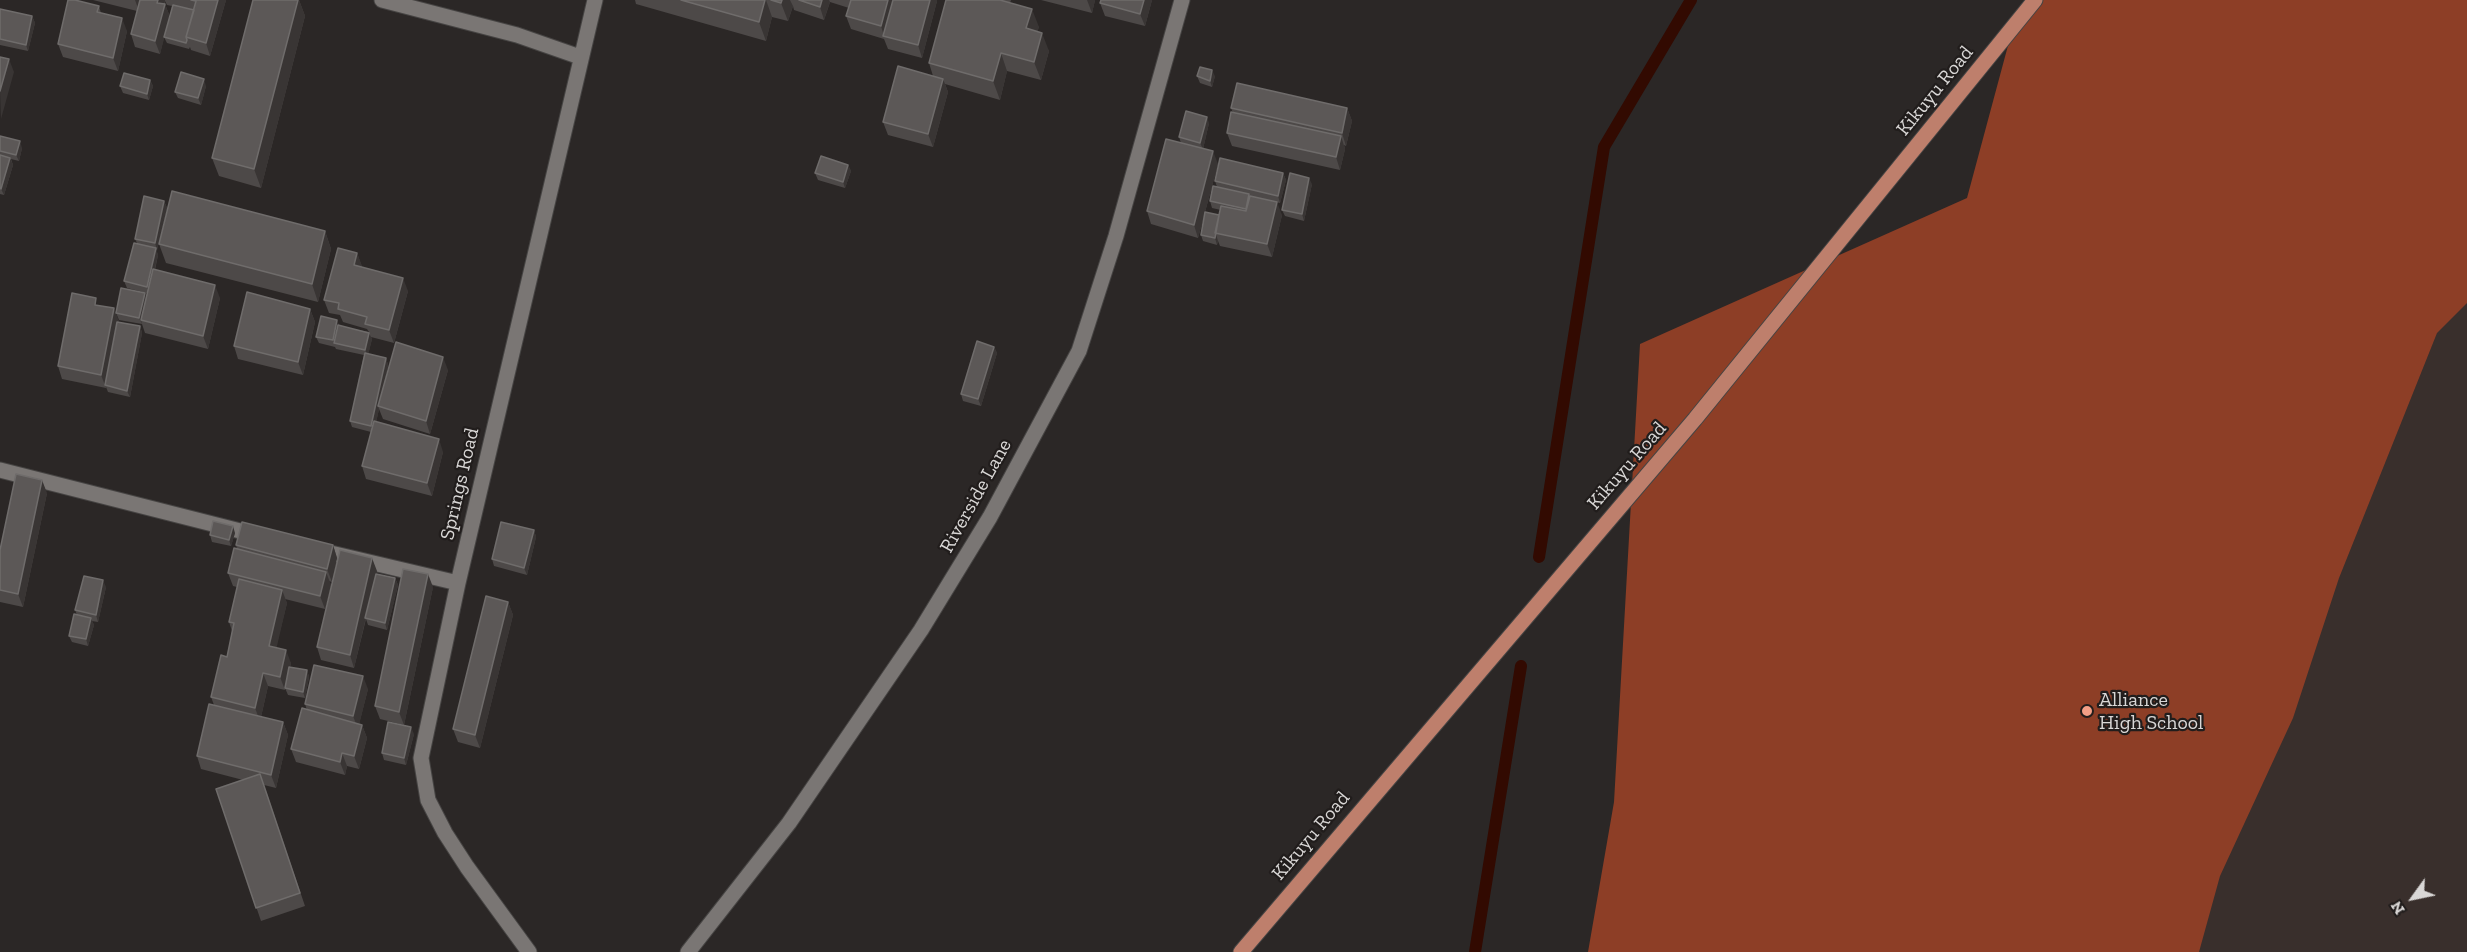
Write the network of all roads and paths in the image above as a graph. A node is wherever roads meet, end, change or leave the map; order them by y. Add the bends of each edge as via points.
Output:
1 (382, 0) edge
2 (595, 0) edge
3 (1182, 0) edge
4 (2035, 0) edge
5 (580, 57) junction
6 (0, 470) edge
7 (273, 539) edge
8 (307, 548) edge
9 (458, 583) junction
10 (529, 952) edge
11 (688, 952) edge
12 (1241, 952) edge

1 - 5 street via 517,35
2 - 5 street, Springs Road
3 - 11 street, Riverside Lane via 1116,236 1079,351 990,517 921,630 789,823
4 - 12 main road, Kikuyu Road via 1695,418
5 - 9 street, Springs Road
6 - 7 street
8 - 9 street
9 - 10 street, Springs Road via 421,758 428,800 467,867

